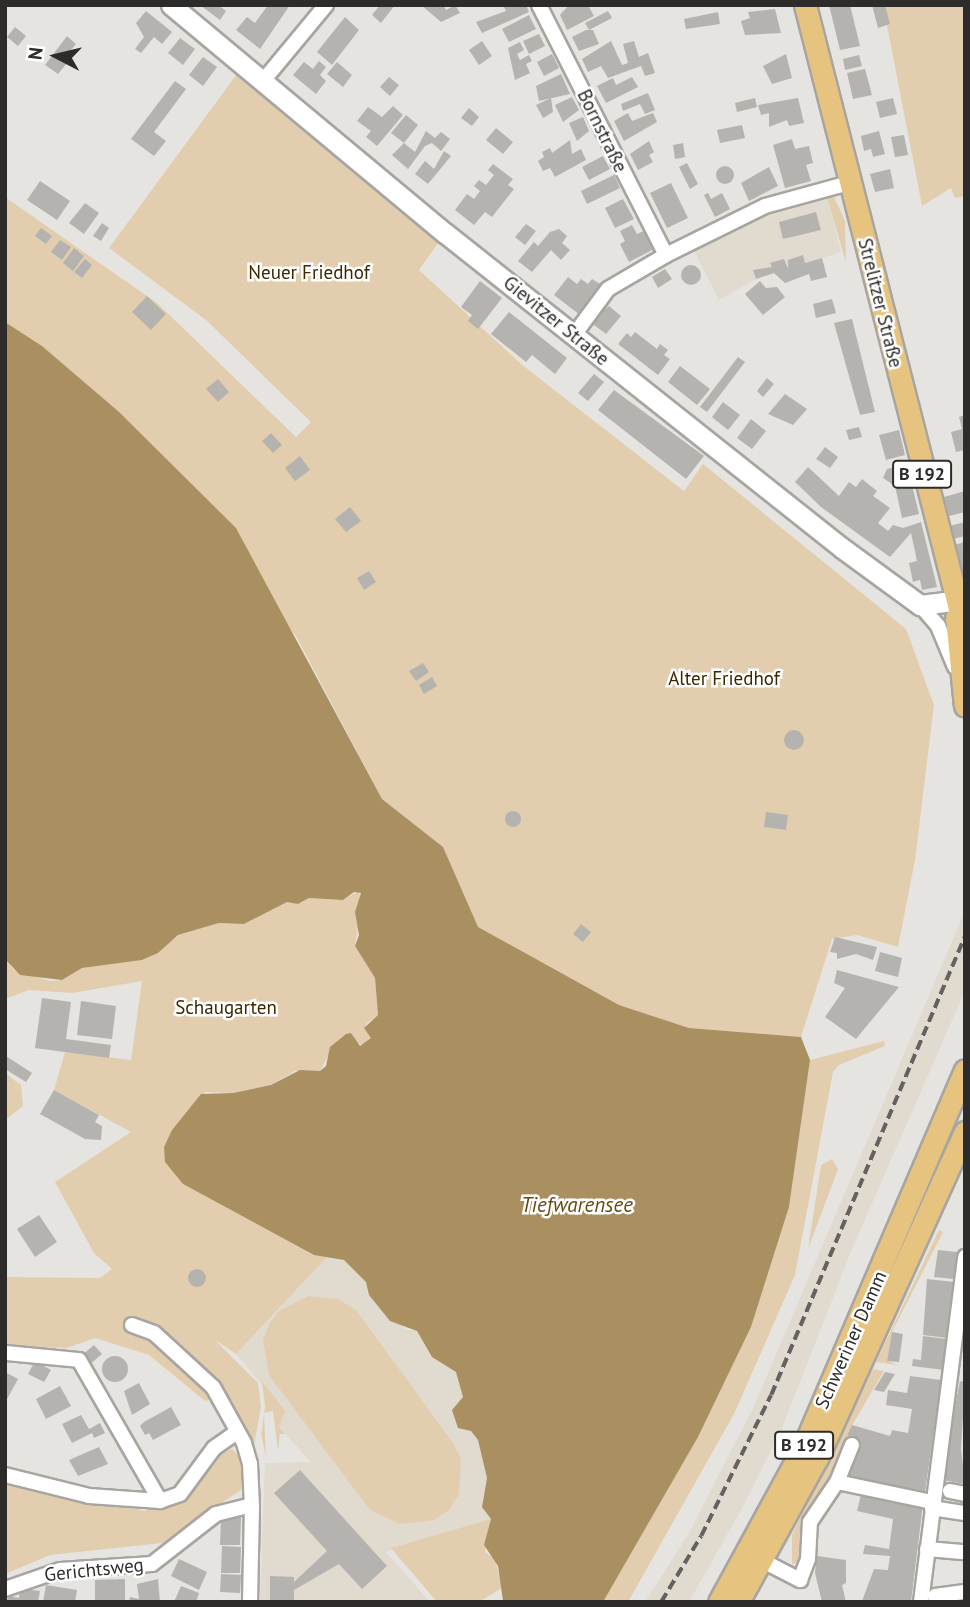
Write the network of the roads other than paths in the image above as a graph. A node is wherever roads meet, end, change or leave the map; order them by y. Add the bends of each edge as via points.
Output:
1 (171, 5) edge
2 (326, 5) edge
3 (539, 5) edge
4 (805, 5) edge
5 (263, 81) junction
6 (849, 183) junction
7 (666, 255) junction
8 (574, 335) junction
9 (960, 600) edge
10 (920, 605) junction
11 (965, 632) edge
12 (961, 685) junction
13 (965, 706) edge
14 (965, 1070) edge
15 (965, 1132) edge
16 (965, 1257) edge
17 (132, 1325) dead end
18 (961, 1328) edge
19 (5, 1353) edge
20 (958, 1378) edge
21 (237, 1432) junction
22 (852, 1445) dead end
23 (5, 1475) edge
24 (837, 1482) junction
25 (948, 1497) edge
26 (160, 1501) junction
27 (252, 1505) junction
28 (927, 1549) junction
29 (965, 1552) edge
30 (763, 1561) junction
31 (5, 1589) edge
32 (965, 1592) edge
33 (928, 1598) edge
34 (250, 1602) edge
35 (719, 1602) edge
36 (738, 1602) edge

1 - 5 main road, Gievitzer Straße
2 - 5 street
3 - 7 street, Bornstraße
4 - 6 main road, Strelitzer Straße / B 192
5 - 8 main road, Gievitzer Straße
6 - 7 street via 765,206
6 - 9 main road, Strelitzer Straße / B 192
7 - 8 street via 608,289
8 - 10 main road, Gievitzer Straße
9 - 10 main road
9 - 11 main road, B 192
9 - 12 main road, B 192
10 - 12 street via 938,626
12 - 13 main road, B 192
14 - 35 main road, Schweriner Damm / B 192 via 803,1448
15 - 30 main road, Schweriner Damm / B 192 via 817,1458
16 - 18 street
17 - 21 street via 154,1333 213,1387
18 - 20 street
19 - 26 street via 79,1360
20 - 25 street via 946,1414
21 - 26 street via 214,1448 180,1494
21 - 27 street via 250,1464
22 - 24 street
23 - 26 street via 89,1496
24 - 25 street
24 - 30 street via 810,1522 808,1559 800,1580
25 - 28 street
27 - 31 street, Gerichtsweg via 216,1514 152,1564 60,1570
27 - 34 street
28 - 29 street
28 - 33 street
30 - 36 main road, Schweriner Damm / B 192
32 - 33 street

